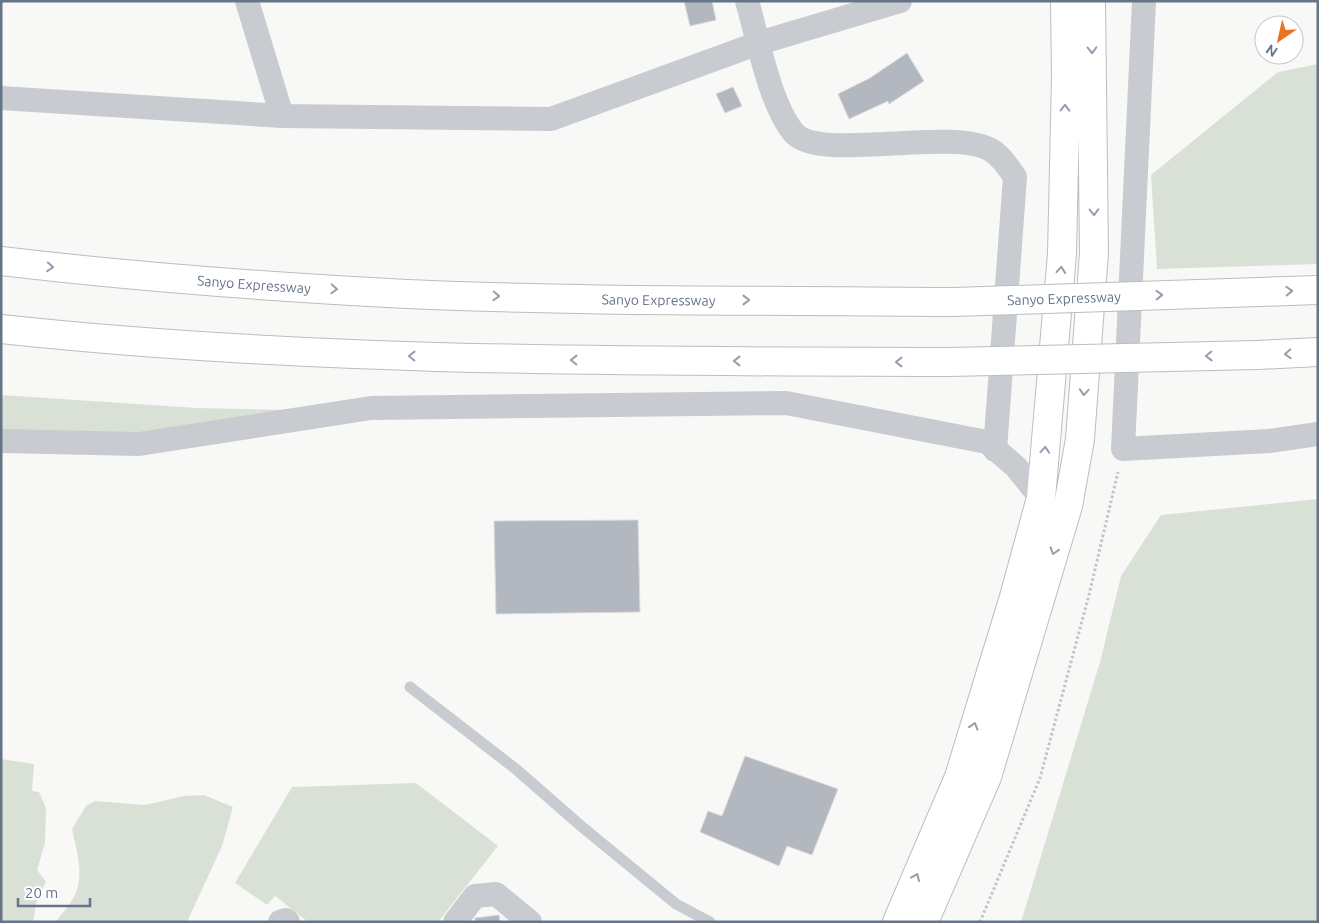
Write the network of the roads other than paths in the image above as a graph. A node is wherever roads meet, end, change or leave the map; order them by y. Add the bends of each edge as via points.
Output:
1 (247, 1) edge
2 (747, 1) edge
3 (900, 1) edge
4 (1065, 1) edge
5 (1091, 1) edge
6 (1144, 1) edge
7 (759, 42) junction
8 (1, 98) edge
9 (282, 116) junction
10 (1, 261) edge
11 (1318, 290) edge
12 (1, 329) edge
13 (1318, 352) edge
14 (1318, 434) edge
15 (1, 441) edge
16 (995, 450) junction
17 (1041, 498) junction
18 (410, 687) dead end
19 (280, 922) edge
20 (288, 922) edge
21 (454, 922) edge
22 (530, 922) edge
23 (710, 922) edge
24 (897, 922) edge
25 (924, 922) edge

1 - 9 street
2 - 7 street
3 - 7 street
17 -> 4 main road via 1062,254
5 -> 25 main road via 1094,253 1080,439 1072,486 987,777
6 - 14 street via 1123,449 1269,441
7 - 9 street via 551,119
7 - 16 street via 773,94 796,136 814,144 973,143 990,149 1015,177
8 - 9 street
10 -> 11 main road, Sanyo Expressway, bridge via 220,283 408,294 609,299 953,302
13 -> 12 main road, bridge via 948,362 616,361 401,356 215,346
15 - 16 street via 139,444 371,408 786,403 987,442
16 - 17 street via 1016,467
24 -> 17 main road via 959,777
18 - 23 lane via 517,770 676,904
19 - 20 street
21 - 22 street via 474,896 496,894

